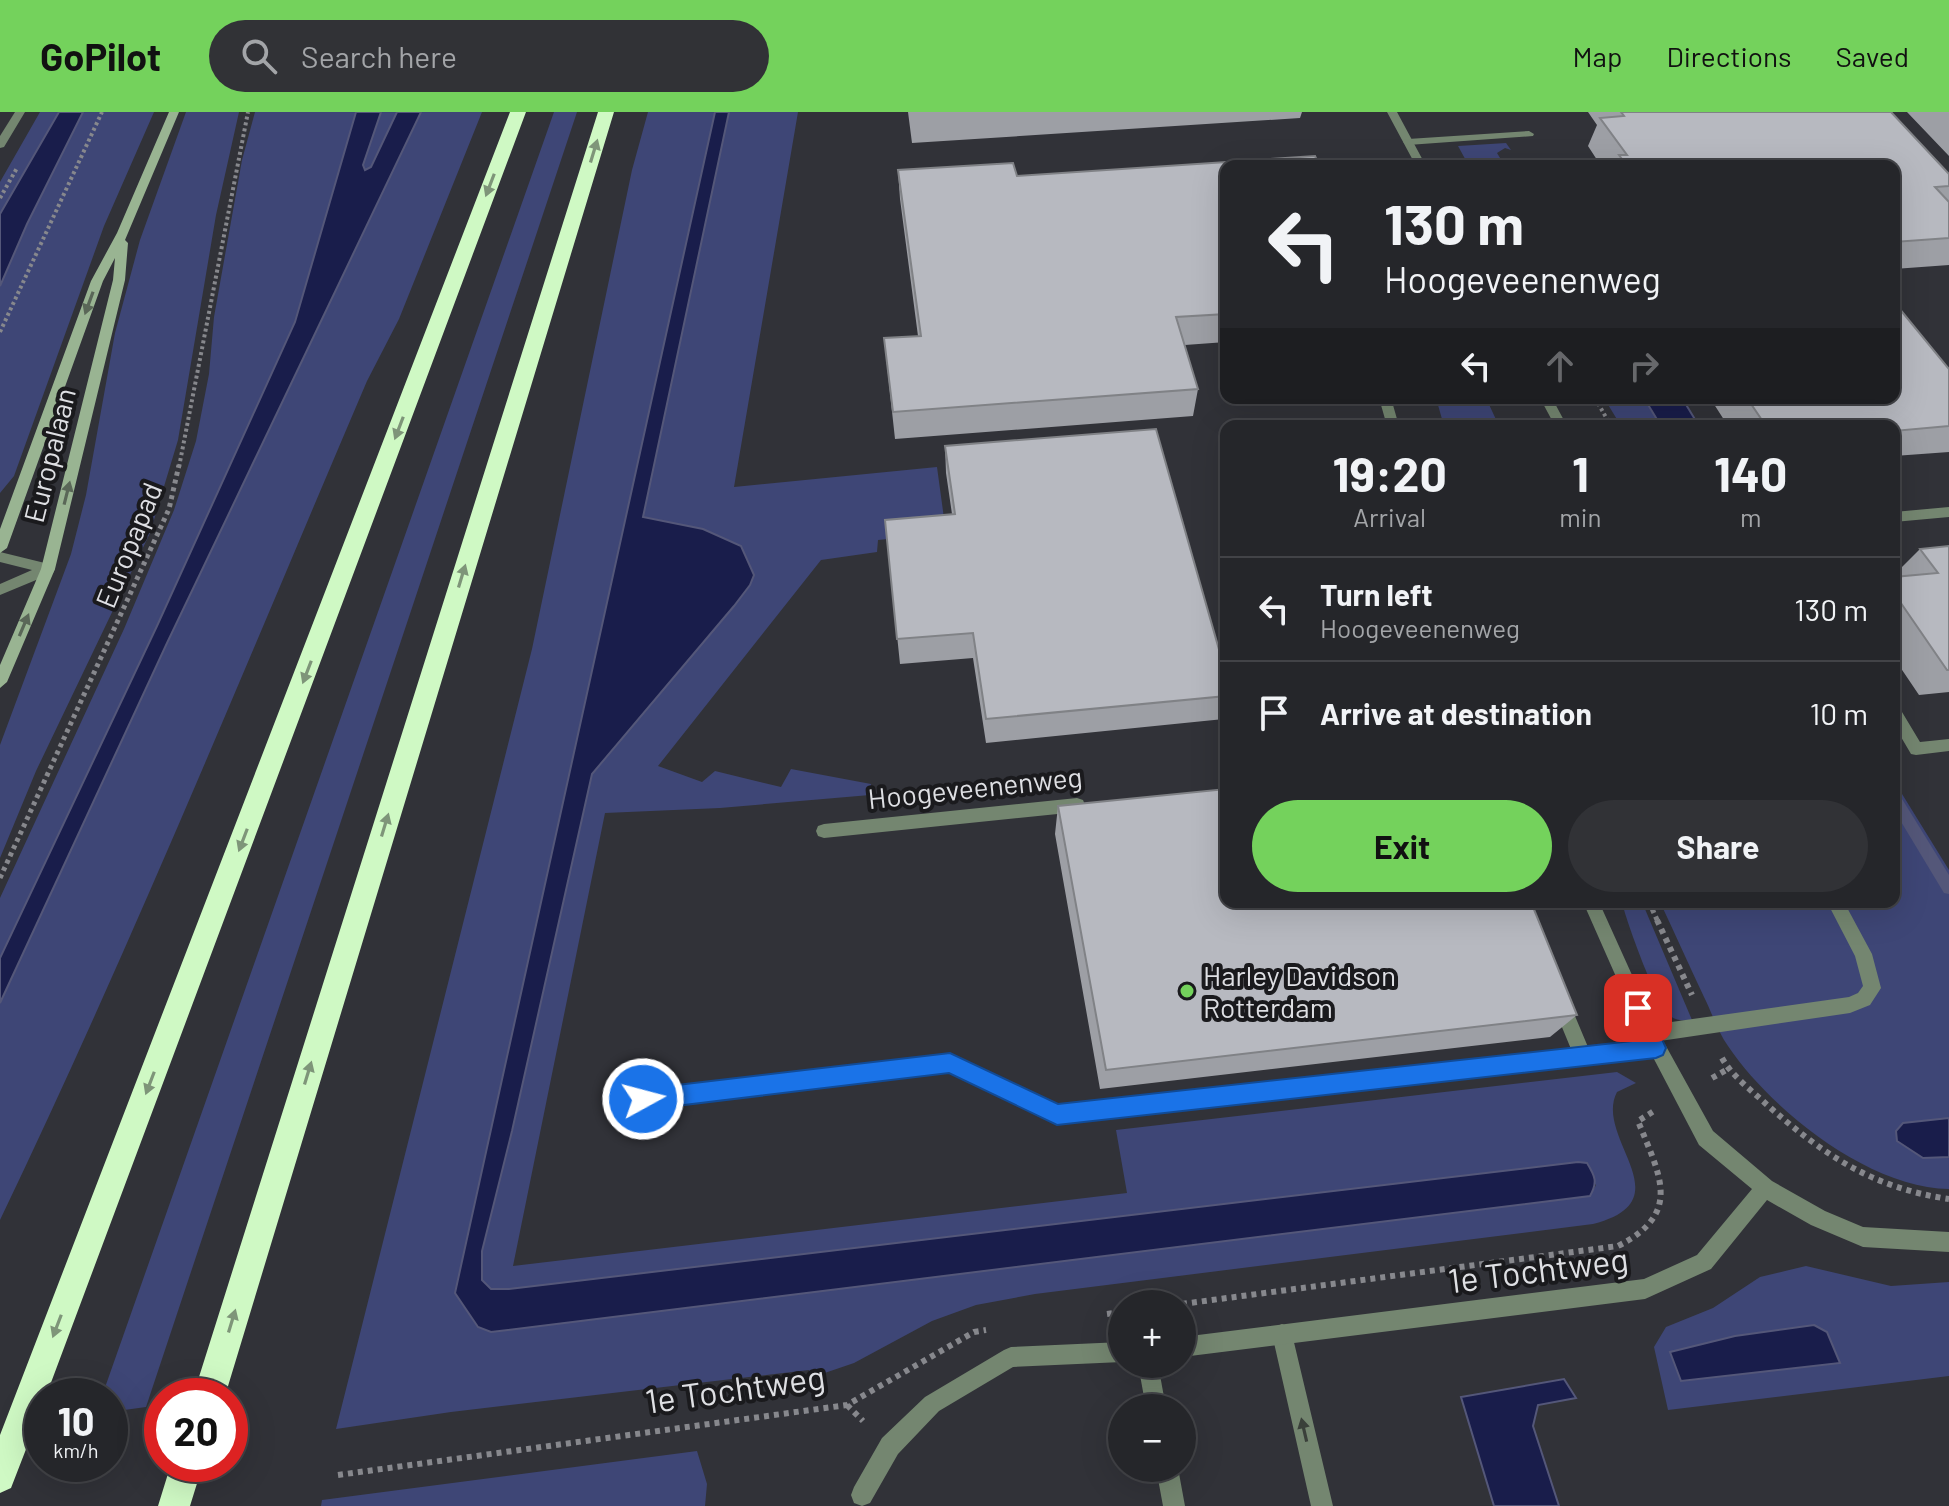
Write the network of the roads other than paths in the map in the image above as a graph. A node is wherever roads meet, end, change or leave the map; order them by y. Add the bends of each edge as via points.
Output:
1 (20, 112) edge
2 (174, 112) edge
3 (518, 112) edge
4 (606, 112) edge
5 (1392, 112) edge
6 (1529, 134) dead end
7 (1408, 142) junction
8 (0, 145) edge
9 (1418, 160) edge
10 (123, 233) junction
11 (1949, 512) edge
12 (1900, 516) edge
13 (0, 548) edge
14 (0, 557) edge
15 (48, 569) junction
16 (0, 590) edge
17 (0, 682) edge
18 (1900, 721) edge
19 (1949, 745) edge
20 (1087, 804) edge
21 (824, 831) dead end
22 (1594, 908) edge
23 (1838, 908) edge
24 (1554, 986) edge
25 (1653, 1041) junction
26 (1582, 1055) junction
27 (643, 1099) dead end
28 (1765, 1188) junction
29 (1949, 1242) edge
30 (1282, 1334) junction
31 (1196, 1345) edge
32 (1108, 1353) edge
33 (215, 1378) edge
34 (0, 1477) edge
35 (181, 1482) edge
36 (1170, 1482) edge
37 (862, 1495) dead end
38 (174, 1506) edge
39 (1174, 1506) edge
40 (1322, 1506) edge

1 - 8 street
2 - 10 main road, Europalaan
3 -> 34 highway
33 -> 4 highway
5 - 7 street
6 - 7 street
7 - 9 street
10 -> 13 main road, Europalaan via 97,281
15 -> 10 main road, Europalaan via 119,280
11 - 12 street
14 - 15 street
15 - 16 street
17 -> 15 main road, Europalaan
18 - 19 street via 1916,749
20 - 21 street, Hoogeveenenweg
22 - 25 street
23 - 25 street via 1869,970 1872,988 1864,999
24 - 26 street
25 - 26 street
25 - 28 street via 1706,1138
26 - 27 street via 1057,1115 950,1063
28 - 29 street via 1863,1237
28 - 30 street, 1e Tochtweg via 1704,1262 1645,1289
30 - 31 street, 1e Tochtweg
40 -> 30 street
32 - 37 street via 1011,1357 932,1404 890,1446
35 - 38 highway
36 - 39 street

